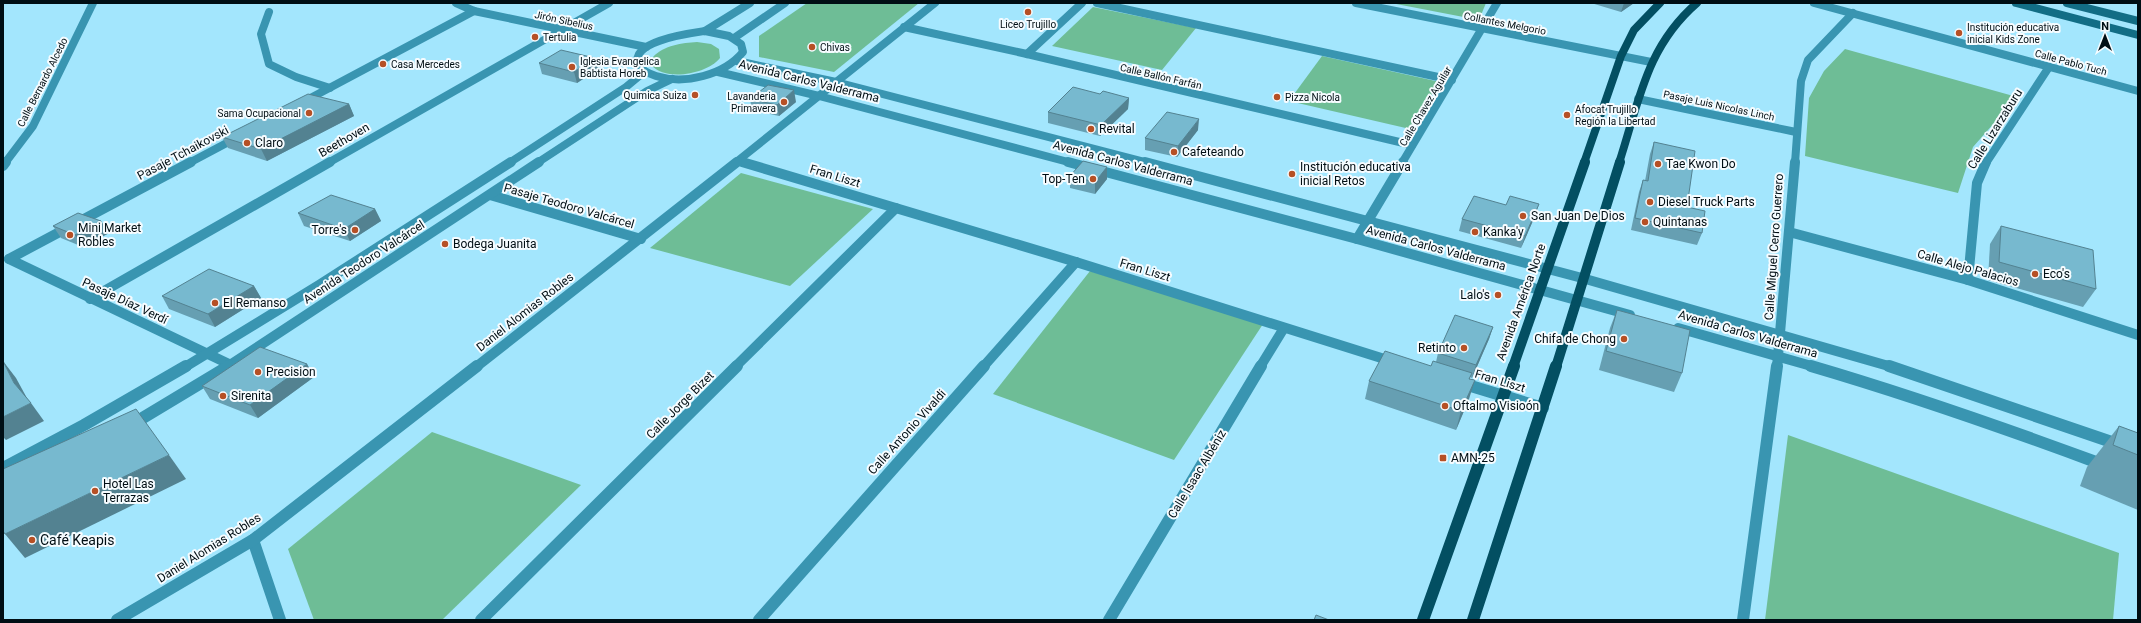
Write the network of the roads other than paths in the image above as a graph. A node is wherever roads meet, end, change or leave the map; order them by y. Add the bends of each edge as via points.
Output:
1 (93, 3) edge
2 (456, 3) edge
3 (609, 3) edge
4 (750, 3) edge
5 (785, 3) edge
6 (934, 3) edge
7 (1082, 3) edge
8 (1097, 3) edge
9 (1356, 3) edge
10 (1497, 3) edge
11 (1660, 3) edge
12 (1697, 3) edge
13 (1814, 3) edge
14 (2016, 3) edge
15 (2067, 3) edge
16 (474, 11) junction
17 (269, 12) dead end
18 (1853, 14) junction
19 (2138, 21) edge
20 (904, 27) junction
21 (1483, 28) junction
22 (563, 30) junction
23 (705, 32) junction
24 (2138, 35) edge
25 (734, 38) junction
26 (646, 47) junction
27 (1027, 54) junction
28 (1621, 56) junction
29 (737, 61) junction
30 (1651, 62) junction
31 (2049, 67) junction
32 (644, 72) junction
33 (718, 72) junction
34 (672, 79) junction
35 (1452, 80) junction
36 (836, 82) junction
37 (330, 88) junction
38 (2138, 91) edge
39 (819, 96) junction
40 (1638, 99) junction
41 (295, 106) edge
42 (246, 132) edge
43 (1796, 132) junction
44 (1412, 146) junction
45 (738, 161) junction
46 (3, 166) edge
47 (490, 195) junction
48 (896, 208) junction
49 (1368, 220) junction
50 (1789, 232) junction
51 (641, 239) junction
52 (1357, 239) junction
53 (9, 260) joint
54 (1076, 262) junction
55 (1549, 269) junction
56 (1582, 278) junction
57 (1968, 280) junction
58 (1541, 290) junction
59 (90, 299) junction
60 (1576, 300) junction
61 (1643, 318) edge
62 (1666, 325) edge
63 (1284, 328) junction
64 (1781, 334) junction
65 (2138, 336) edge
66 (209, 354) junction
67 (1778, 356) junction
68 (231, 365) junction
69 (1405, 365) edge
70 (1450, 379) edge
71 (1502, 396) junction
72 (1542, 408) junction
73 (125, 428) edge
74 (2138, 451) edge
75 (3, 468) edge
76 (2116, 470) edge
77 (253, 540) junction
78 (116, 620) edge
79 (280, 620) edge
80 (481, 620) edge
81 (759, 620) edge
82 (1109, 620) edge
83 (1423, 620) edge
84 (1473, 620) edge
85 (1743, 620) edge

1 - 46 street, Calle Bernardo Alcedo via 33,126
2 - 16 street, Jirón Sibelius
3 - 22 street, Beethoven
4 - 23 street
5 - 25 street
6 - 20 street, Daniel Alomias Robles
7 - 27 street
8 - 35 street
9 - 21 street, Collantes Melgorio
10 - 21 street, Calle Chavez Aguilar
11 - 28 main road, Avenida América Norte via 1634,30
12 - 30 main road via 1671,26
13 - 18 street, Calle Pablo Tuch
14 - 24 main road
15 - 19 main road
16 - 22 street, Jirón Sibelius
16 - 37 street
17 - 37 street via 260,34 269,64 296,77
18 - 31 street, Calle Pablo Tuch
18 - 43 street, Calle Miguel Cerro Guerrero via 1808,60 1801,81
20 - 27 street, Calle Ballón Farfán
20 - 36 street, Daniel Alomias Robles
21 - 28 street, Collantes Melgorio
21 - 35 street, Calle Chavez Aguilar
22 - 26 street, Jirón Sibelius
22 - 59 street, Beethoven
23 - 25 street
23 - 26 street via 673,36
25 - 29 street via 743,48
26 - 32 street via 637,60 638,67
27 - 44 street, Calle Ballón Farfán
28 - 30 street, Collantes Melgorio
28 - 55 main road, Avenida América Norte
29 - 33 street
29 - 36 street, Avenida Carlos Valderrama
30 - 40 main road
31 - 38 street, Calle Pablo Tuch
31 - 57 street, Calle Lizarzaburu via 1984,166 1977,183
32 - 34 street
32 - 66 street, Avenida Teodoro Valcárcel via 626,87
33 - 34 street
33 - 39 street, Avenida Carlos Valderrama
34 - 47 street, Avenida Teodoro Valcárcel via 647,91
35 - 44 street, Calle Chavez Aguilar
36 - 39 street, Daniel Alomias Robles
36 - 49 street, Avenida Carlos Valderrama
37 - 41 street
39 - 45 street, Daniel Alomias Robles
39 - 52 street, Avenida Carlos Valderrama
40 - 43 street, Pasaje Luis Nicolas Linch
40 - 56 main road
42 - 53 street, Pasaje Tchaikovski
43 - 50 street, Calle Miguel Cerro Guerrero
44 - 49 street, Calle Chavez Aguilar
45 - 48 street, Fran Liszt
45 - 51 street, Daniel Alomias Robles
47 - 51 street, Pasaje Teodoro Valcárcel
47 - 68 street, Avenida Teodoro Valcárcel
48 - 54 street, Fran Liszt
48 - 80 street, Calle Jorge Bizet
49 - 52 street, Calle Chavez Aguilar
49 - 55 street, Avenida Carlos Valderrama
50 - 57 street, Calle Alejo Palacios
50 - 64 street, Calle Miguel Cerro Guerrero
51 - 77 street, Daniel Alomias Robles
52 - 58 street, Avenida Carlos Valderrama
53 - 59 street, Pasaje Díaz Verdí
54 - 63 street, Fran Liszt
54 - 81 street, Calle Antonio Vivaldi
55 - 56 street, Avenida Carlos Valderrama
55 - 58 main road, Avenida América Norte
56 - 60 main road
56 - 64 street, Avenida Carlos Valderrama
57 - 65 street, Calle Alejo Palacios
58 - 60 street, Avenida Carlos Valderrama
58 - 71 main road, Avenida América Norte
59 - 66 street, Pasaje Díaz Verdí
60 - 61 street, Avenida Carlos Valderrama
60 - 72 main road
62 - 67 street, Avenida Carlos Valderrama
63 - 69 street, Fran Liszt
63 - 82 street, Calle Isaac Albéniz
64 - 67 street, Calle Miguel Cerro Guerrero
64 - 74 street, Avenida Carlos Valderrama via 1892,367
66 - 68 street, Pasaje Díaz Verdí
66 - 75 street, Avenida Teodoro Valcárcel via 56,441
67 - 76 street, Avenida Carlos Valderrama via 1912,396
67 - 85 street, Calle Miguel Cerro Guerrero
68 - 73 street, Avenida Teodoro Valcárcel
70 - 71 street, Fran Liszt
71 - 72 street, Fran Liszt
71 - 83 main road, Avenida América Norte
72 - 84 main road
77 - 78 street, Daniel Alomias Robles
77 - 79 street

